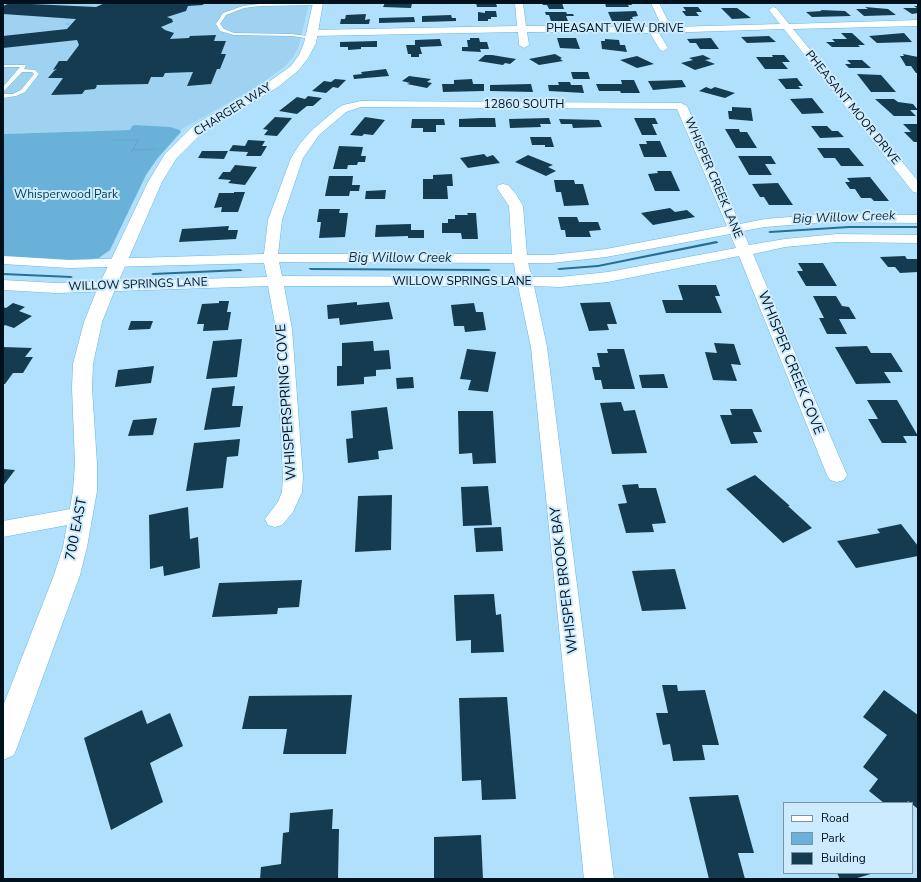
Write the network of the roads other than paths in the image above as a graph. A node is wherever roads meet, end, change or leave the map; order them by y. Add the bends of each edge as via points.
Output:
1 (318, 3) edge
2 (519, 3) edge
3 (655, 3) edge
4 (773, 10) dead end
5 (918, 23) edge
6 (786, 26) junction
7 (521, 29) junction
8 (668, 29) junction
9 (653, 30) junction
10 (312, 33) junction
11 (279, 35) junction
12 (524, 45) dead end
13 (663, 48) dead end
14 (3, 66) edge
15 (20, 70) junction
16 (3, 90) edge
17 (3, 96) edge
18 (681, 106) joint
19 (503, 188) dead end
20 (918, 189) edge
21 (918, 219) edge
22 (734, 228) junction
23 (918, 239) edge
24 (744, 250) junction
25 (271, 258) junction
26 (520, 259) junction
27 (3, 260) edge
28 (118, 263) junction
29 (275, 281) junction
30 (524, 282) junction
31 (3, 285) edge
32 (103, 295) junction
33 (837, 476) dead end
34 (82, 515) junction
35 (275, 519) dead end
36 (3, 529) edge
37 (3, 746) edge
38 (599, 879) edge

1 - 10 street, CHARGER WAY
1 - 11 lane via 243,7 224,14 218,24 222,30 234,34
2 - 7 street
3 - 8 street
4 - 6 street, PHEASANT MOOR DRIVE
5 - 6 street, PHEASANT VIEW DRIVE
6 - 8 street, PHEASANT VIEW DRIVE
6 - 20 street, PHEASANT MOOR DRIVE
7 - 9 street, PHEASANT VIEW DRIVE
7 - 10 street, PHEASANT VIEW DRIVE
7 - 12 street
8 - 9 street, PHEASANT VIEW DRIVE
9 - 13 street
10 - 11 lane
10 - 11 lane via 297,36
10 - 28 street, CHARGER WAY via 304,56 289,74 199,128 170,157 155,182
14 - 15 lane via 24,66
15 - 16 lane
15 - 17 lane via 33,71 37,74 23,91
18 - 22 street, WHISPER CREEK LANE
18 - 25 street, 12860 SOUTH via 368,103 354,105 342,110 315,133 301,151 275,220
19 - 26 street, WHISPER BROOK BAY via 516,206
21 - 22 street, WILLOW SPRINGS LANE via 827,218 766,222
22 - 24 street, WHISPER CREEK LANE
22 - 26 street, WILLOW SPRINGS LANE via 585,256
23 - 24 street, WILLOW SPRINGS LANE via 822,239
24 - 30 street, WILLOW SPRINGS LANE via 608,277 560,282
24 - 33 street, WHISPER CREEK COVE
25 - 26 street, WILLOW SPRINGS LANE
25 - 28 street, WILLOW SPRINGS LANE
25 - 29 street, WHISPERSPRING COVE
26 - 30 street, WHISPER BROOK BAY
27 - 28 street, WILLOW SPRINGS LANE via 50,264
28 - 32 street, CHARGER WAY
29 - 30 street, WILLOW SPRINGS LANE
29 - 32 street, WILLOW SPRINGS LANE
29 - 35 street, WHISPERSPRING COVE via 284,329 293,477 292,492 286,506
30 - 38 street, WHISPER BROOK BAY via 539,347
31 - 32 street, WILLOW SPRINGS LANE via 56,288
32 - 34 street, 700 EAST via 87,343 83,364 86,464
34 - 36 street
34 - 37 street, 700 EAST via 67,575

